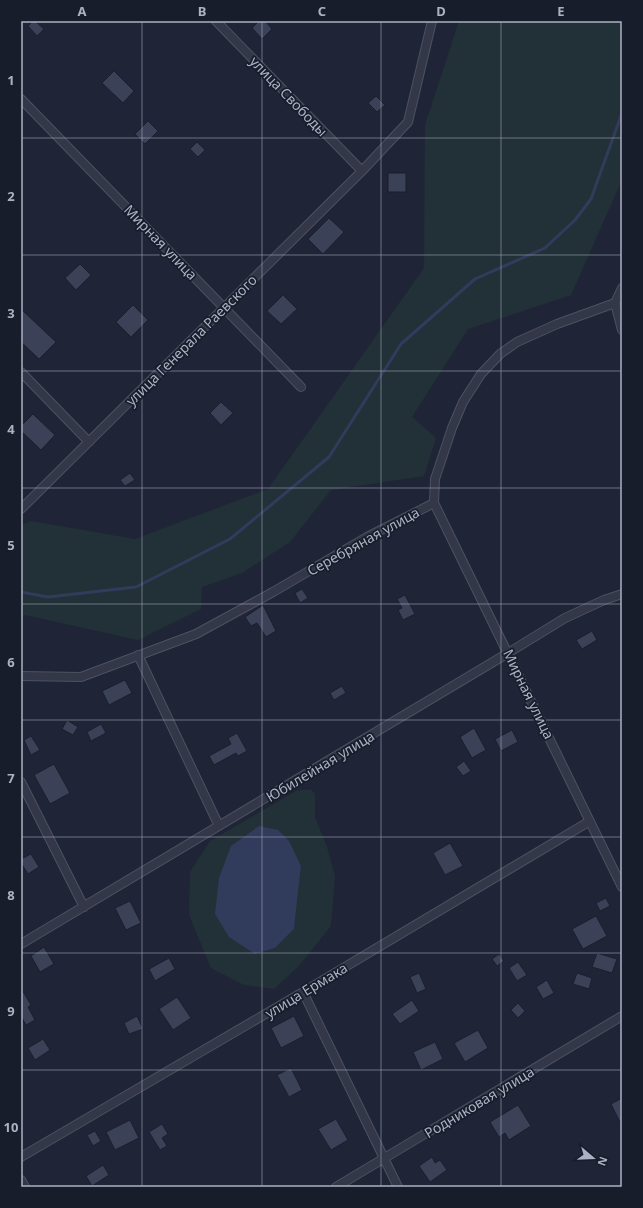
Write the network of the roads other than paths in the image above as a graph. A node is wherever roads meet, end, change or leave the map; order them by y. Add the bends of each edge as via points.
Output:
1 (216, 21) edge
2 (432, 21) edge
3 (21, 99) edge
4 (362, 171) junction
5 (622, 288) edge
6 (615, 303) junction
7 (224, 307) junction
8 (622, 330) edge
9 (21, 372) edge
10 (301, 387) dead end
11 (89, 442) junction
12 (434, 502) junction
13 (21, 509) edge
14 (622, 594) edge
15 (508, 653) junction
16 (138, 655) junction
17 (21, 676) edge
18 (21, 782) edge
19 (590, 821) junction
20 (219, 826) junction
21 (622, 887) edge
22 (84, 907) junction
23 (21, 944) edge
24 (303, 992) junction
25 (622, 1016) edge
26 (21, 1157) edge
27 (384, 1159) junction
28 (21, 1180) edge
29 (25, 1187) edge
30 (336, 1187) edge
31 (398, 1187) edge

1 - 4 street, улица Свободы
2 - 4 street, улица Генерала Раевского via 408,122
3 - 7 street, Мирная улица
4 - 7 street, улица Генерала Раевского
5 - 6 street
6 - 8 street
6 - 12 street, Серебряная улица via 517,342 500,354 481,374 463,402 452,428 435,479
7 - 10 street, Мирная улица
7 - 11 street, улица Генерала Раевского
9 - 11 street
11 - 13 street, улица Генерала Раевского
12 - 15 street, Мирная улица
12 - 16 street, Серебряная улица via 196,634
14 - 15 street, Юбилейная улица via 565,618
15 - 19 street, Мирная улица
15 - 20 street, Юбилейная улица
16 - 17 street, Серебряная улица via 81,677
16 - 20 street
18 - 22 street
19 - 21 street, Мирная улица
19 - 24 street, улица Ермака
20 - 22 street, Юбилейная улица
22 - 23 street, Юбилейная улица
24 - 26 street, улица Ермака
24 - 27 street
25 - 27 street, Родниковая улица
27 - 30 street, Родниковая улица
27 - 31 street
28 - 29 street

